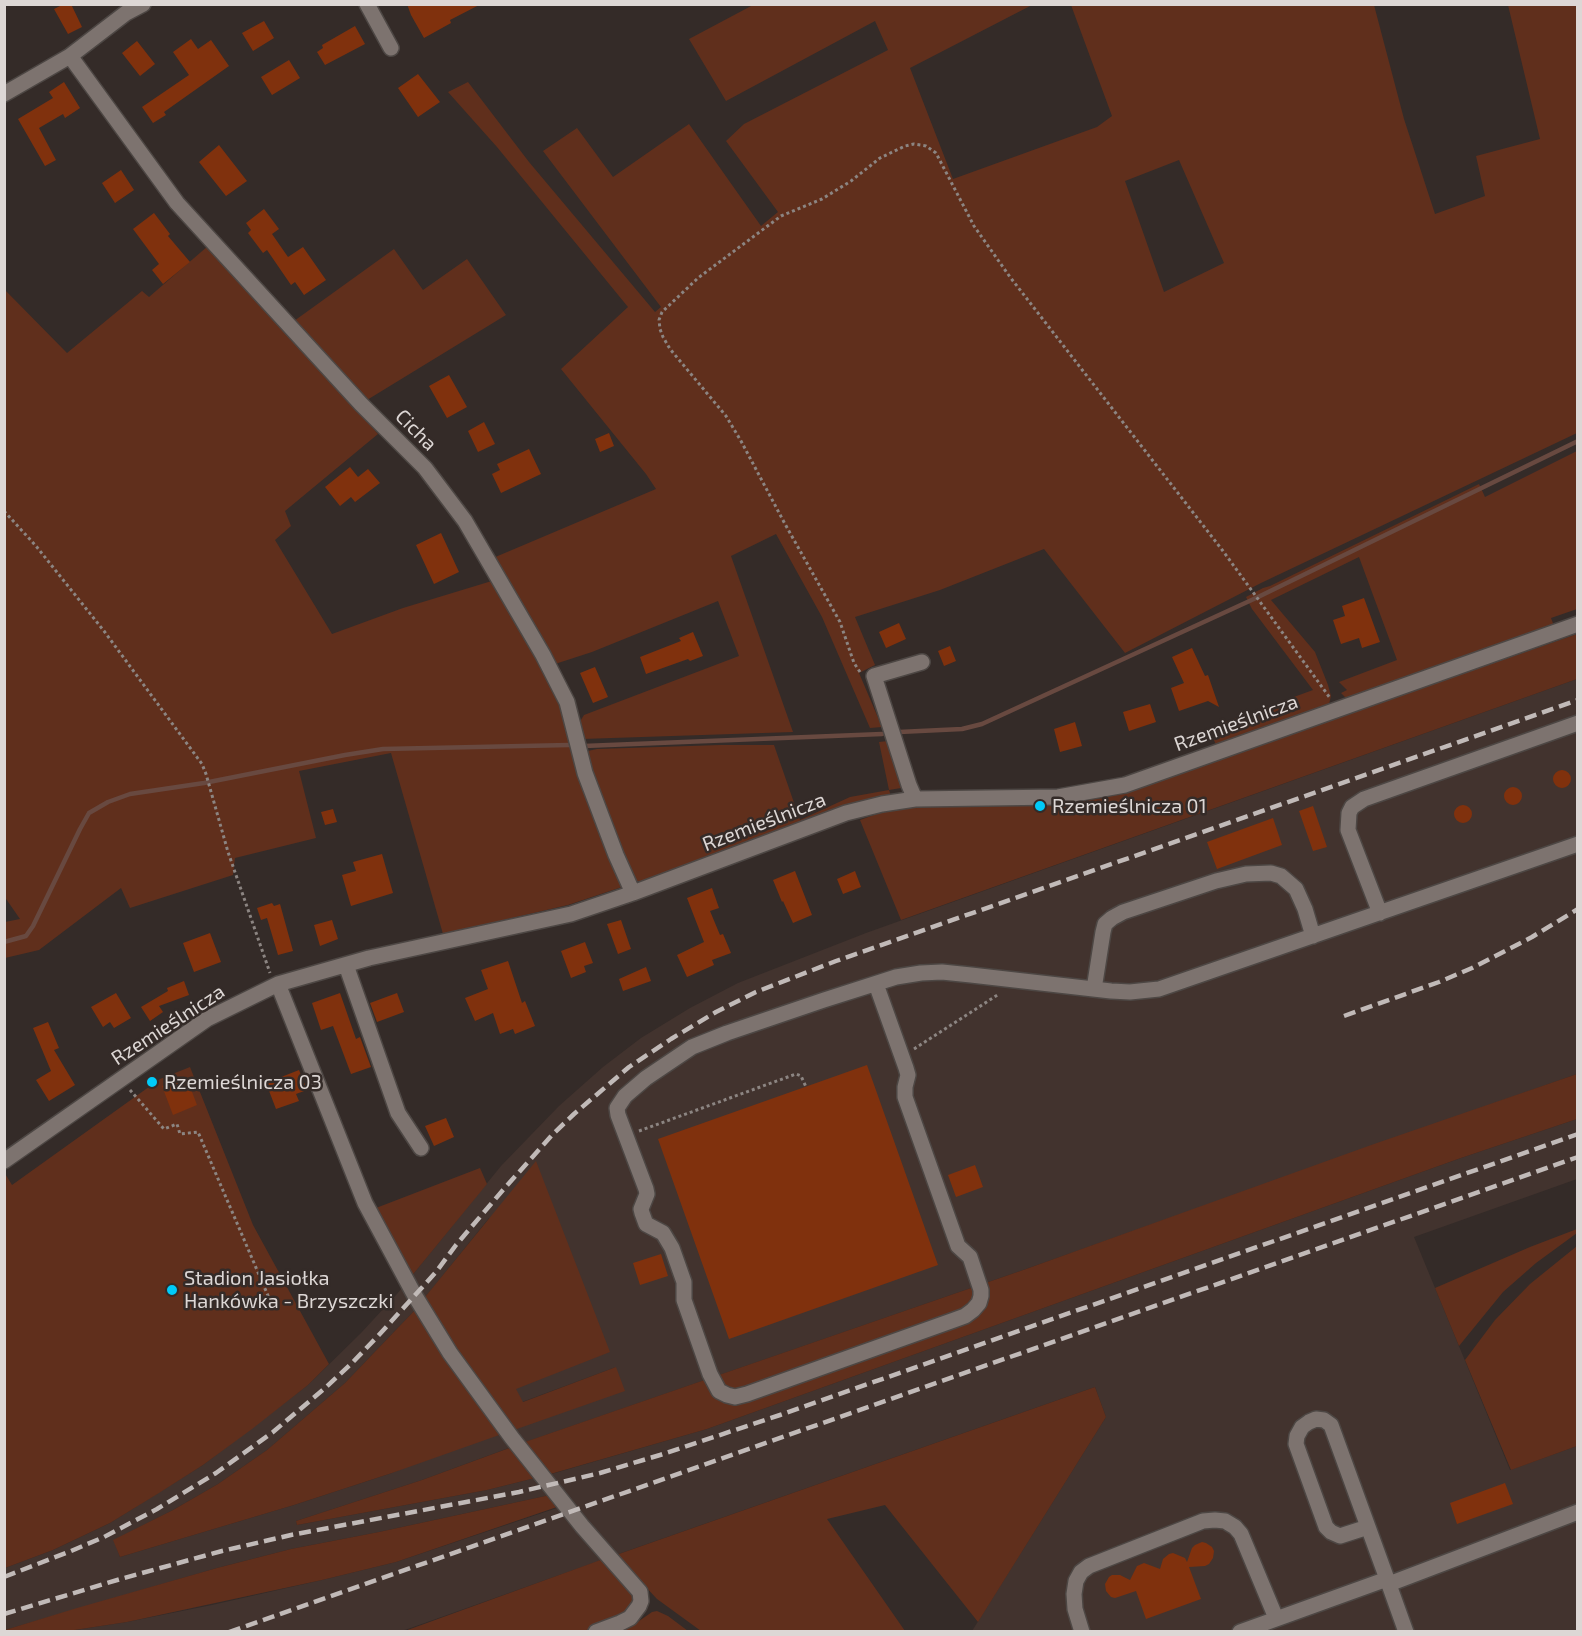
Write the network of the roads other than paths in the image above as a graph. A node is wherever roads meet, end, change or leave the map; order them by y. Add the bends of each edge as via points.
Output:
1 (142, 4) edge
2 (367, 4) edge
3 (392, 48) dead end
4 (70, 56) junction
5 (4, 94) edge
6 (1578, 624) edge
7 (922, 662) dead end
8 (1578, 723) edge
9 (915, 799) junction
10 (1578, 844) edge
11 (633, 893) junction
12 (1380, 913) junction
13 (1313, 936) junction
14 (346, 965) junction
15 (876, 984) junction
16 (276, 985) junction
17 (1094, 989) junction
18 (421, 1148) dead end
19 (4, 1161) edge
20 (1578, 1512) edge
21 (1368, 1527) junction
22 (1388, 1581) junction
23 (1276, 1618) junction
24 (596, 1632) edge
25 (1082, 1632) edge
26 (1240, 1632) edge
27 (1406, 1632) edge

1 - 4 street
2 - 3 street
4 - 5 street
4 - 11 street, Cicha via 177,203 425,468 465,522 567,702 585,773
6 - 9 street, Rzemieślnicza via 1125,785 1058,797
7 - 9 street via 874,676
8 - 12 street via 1364,799 1352,807 1348,830
9 - 11 street, Rzemieślnicza via 846,813
10 - 12 street
11 - 14 street, Rzemieślnicza via 571,914
12 - 13 street
13 - 17 street via 1159,988 1130,992
13 - 17 street via 1296,889 1281,876 1246,874 1112,918 1105,924
14 - 16 street, Rzemieślnicza
14 - 18 street via 398,1113
15 - 15 street via 692,1047 646,1078 617,1108 646,1189 642,1204 646,1224 663,1233 672,1248 684,1282 684,1300 715,1385 727,1395 747,1394 965,1316 979,1303 981,1290 970,1257 958,1246 905,1097 908,1075
15 - 17 street via 896,977 932,973
16 - 19 street, Rzemieślnicza via 207,1019
16 - 24 street via 365,1203 415,1296 450,1353 512,1438 640,1592 641,1601 630,1618
20 - 22 street
21 - 21 street via 1332,1425 1324,1420 1309,1422 1302,1427 1296,1444 1326,1527 1340,1536
21 - 22 street
22 - 23 street
22 - 27 street
23 - 25 street via 1241,1534 1225,1521 1215,1520 1203,1521 1081,1572 1074,1594
23 - 26 street

